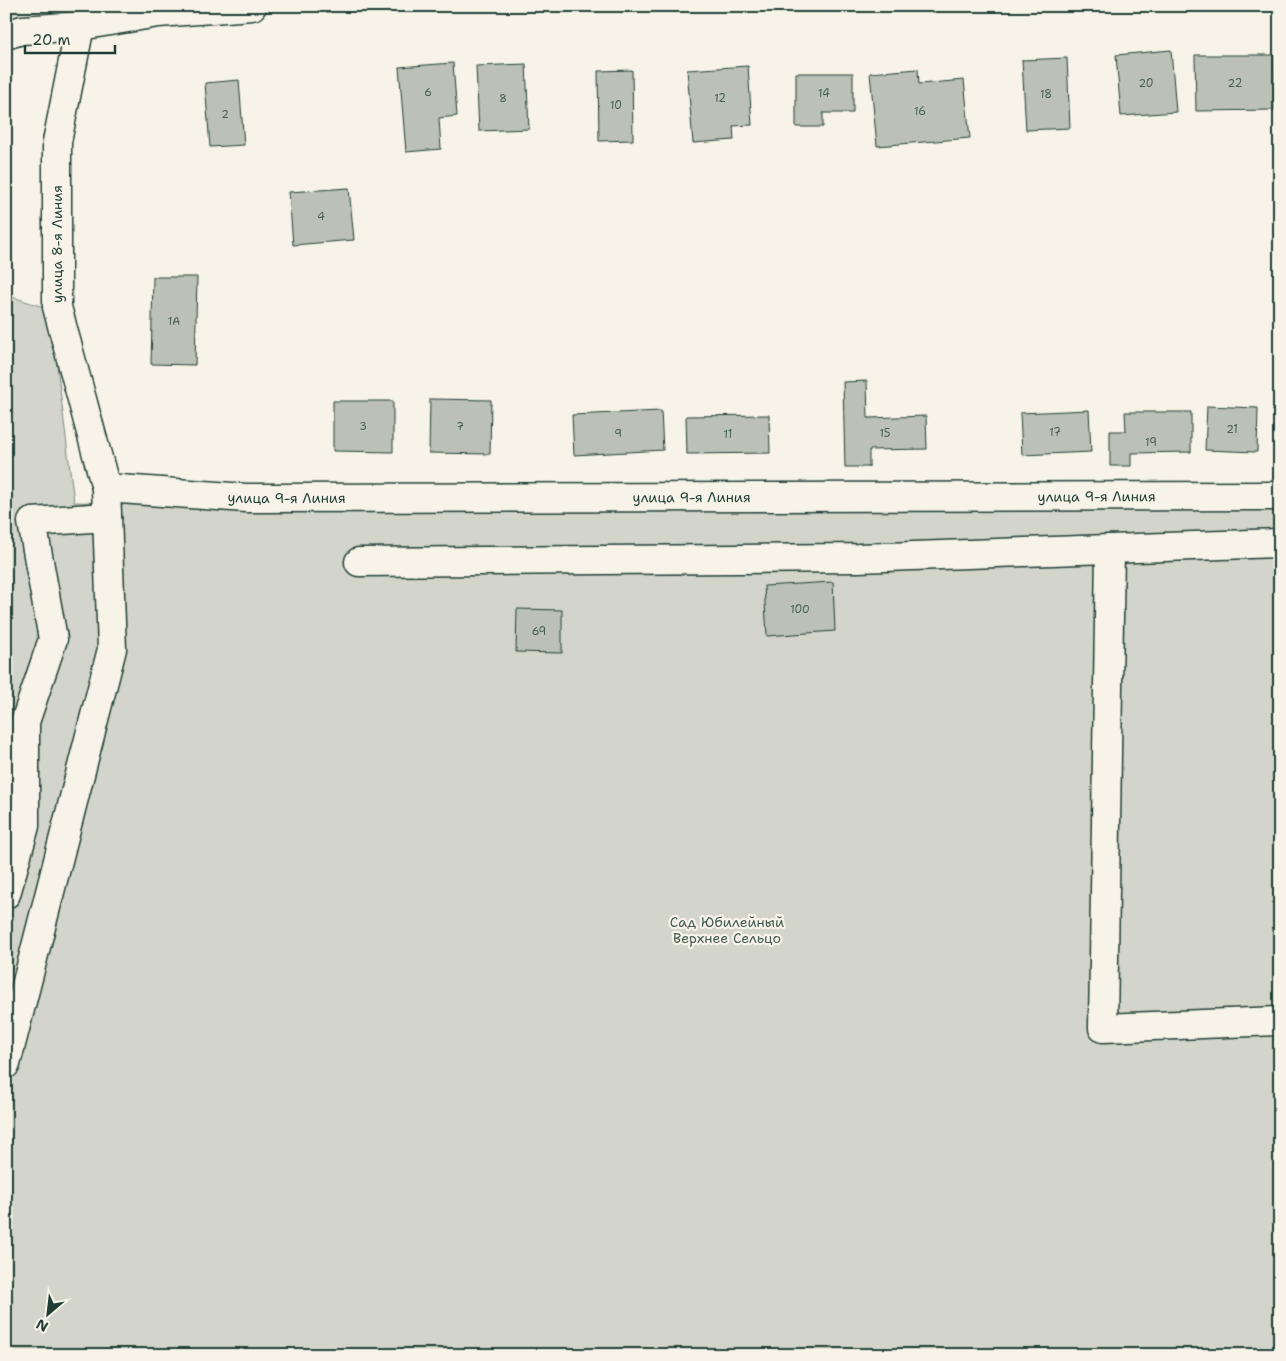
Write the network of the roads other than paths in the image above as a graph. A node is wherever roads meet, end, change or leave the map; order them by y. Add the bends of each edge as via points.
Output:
1 (252, 6) edge
2 (80, 26) junction
3 (6, 35) edge
4 (106, 488) junction
5 (1280, 496) edge
6 (107, 517) junction
7 (1280, 543) edge
8 (1110, 549) junction
9 (360, 562) dead end
10 (6, 894) edge
11 (1280, 1021) edge
12 (6, 1064) edge

1 - 2 street via 158,14
2 - 3 street via 22,30
2 - 4 street, улица 8-я Линия via 57,142 57,307
4 - 5 street, улица 9-я Линия via 246,498
4 - 6 street, улица 8-я Линия
6 - 10 street via 32,522 53,639 25,722 25,826
6 - 12 street, улица 8-я Линия via 112,649
7 - 8 street
8 - 9 street via 858,558
8 - 11 street via 1103,1028

